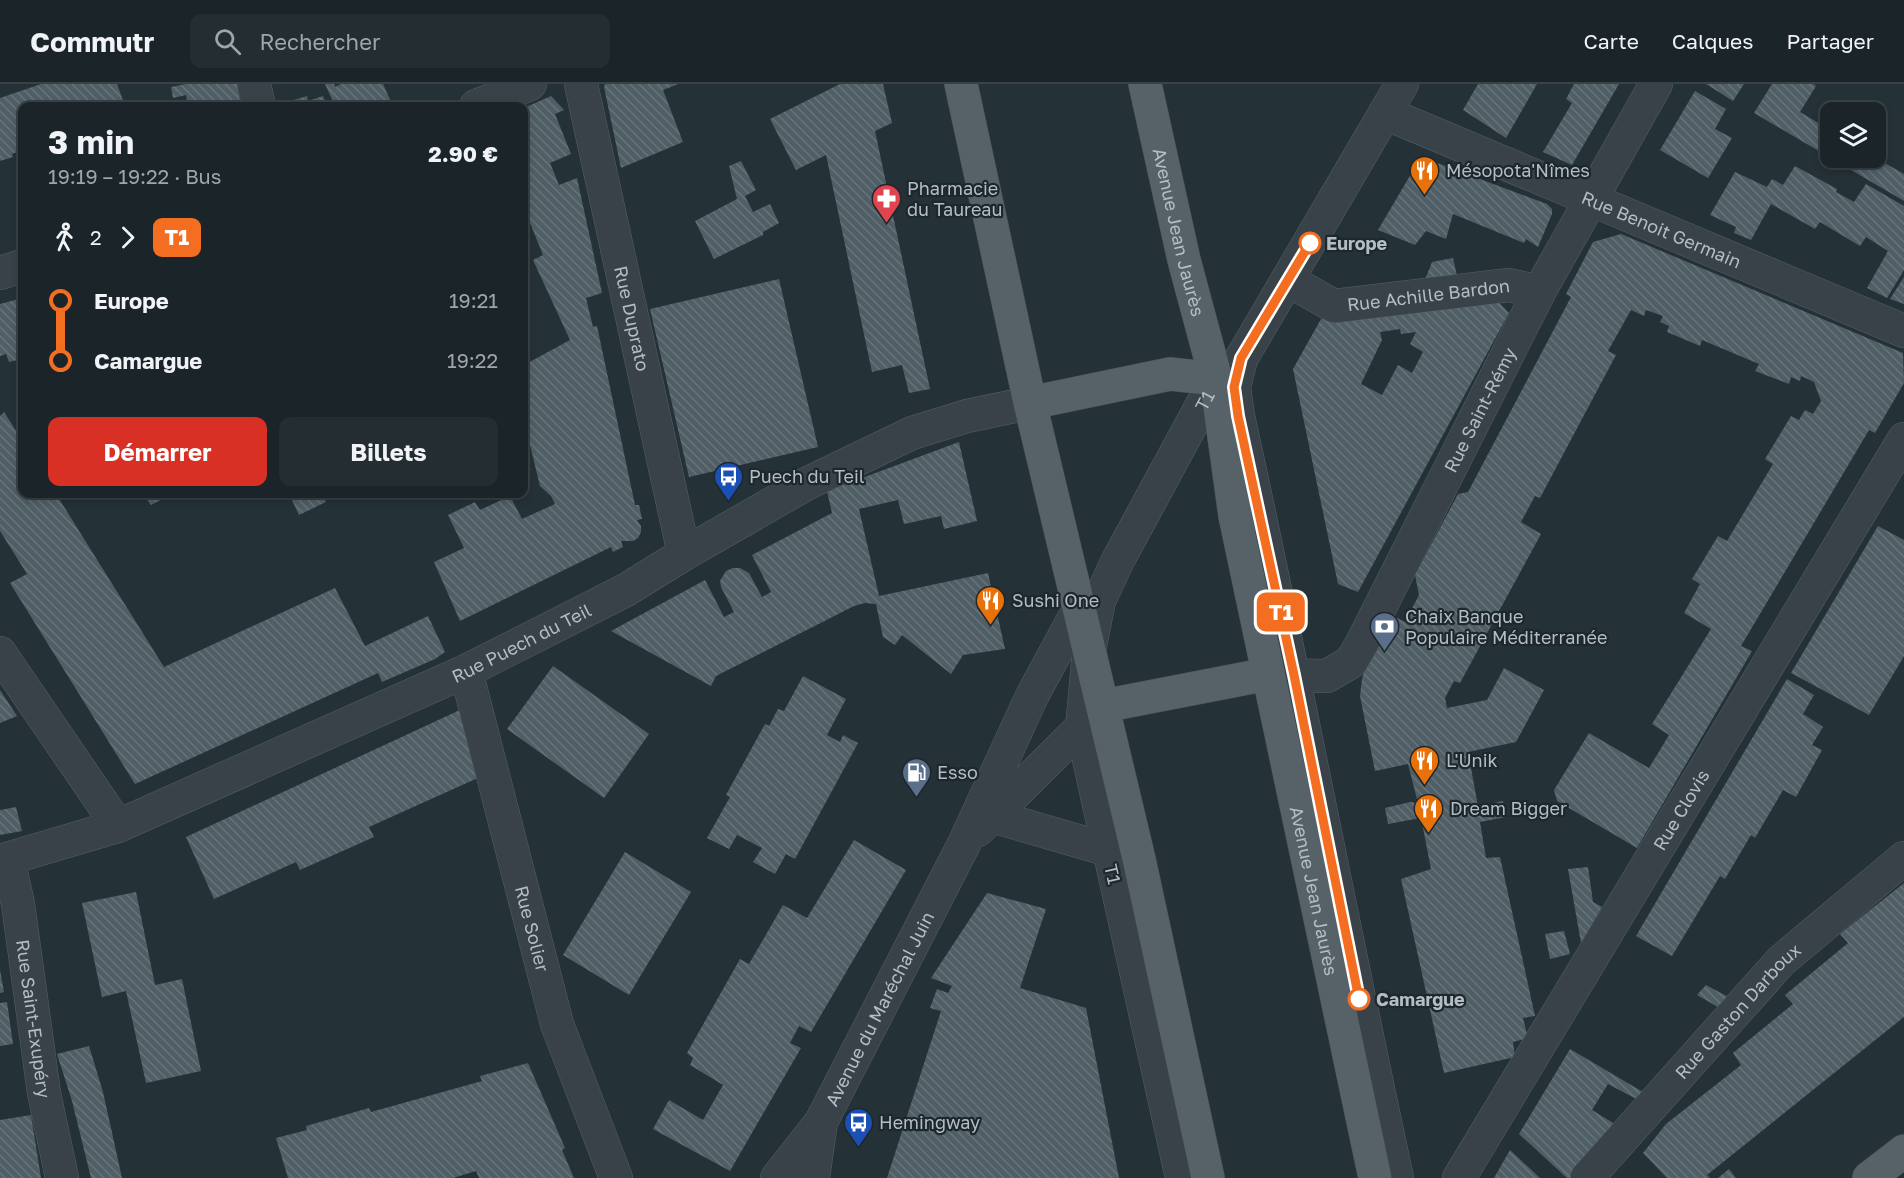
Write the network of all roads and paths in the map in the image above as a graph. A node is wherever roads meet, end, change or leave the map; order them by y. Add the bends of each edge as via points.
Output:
1 (254, 84) edge
2 (530, 84) edge
3 (581, 84) edge
4 (961, 84) edge
5 (1145, 84) edge
6 (1402, 84) edge
7 (1656, 84) edge
8 (258, 102) edge
9 (486, 102) edge
10 (1385, 113) junction
11 (1591, 199) junction
12 (18, 267) edge
13 (0, 273) edge
14 (1288, 280) junction
15 (1539, 292) junction
16 (1904, 331) edge
17 (1225, 383) junction
18 (1030, 403) junction
19 (1904, 439) edge
20 (684, 554) junction
21 (1079, 609) junction
22 (1089, 651) junction
23 (0, 653) edge
24 (466, 671) junction
25 (1281, 675) junction
26 (1092, 717) junction
27 (992, 816) junction
28 (117, 826) junction
29 (964, 844) junction
30 (1107, 849) junction
31 (1904, 858) edge
32 (1139, 859) junction
33 (4, 860) edge
34 (821, 1122) junction
35 (1904, 1151) edge
36 (62, 1178) edge
37 (616, 1178) edge
38 (777, 1178) edge
39 (813, 1178) edge
40 (1182, 1178) edge
41 (1208, 1178) edge
42 (1375, 1178) edge
43 (1397, 1178) edge
44 (1459, 1178) edge
45 (1587, 1178) edge
46 (1869, 1178) edge

1 - 8 street
2 - 9 street
3 - 20 street, Rue Duprato
4 - 18 main road
5 - 17 main road, Avenue Jean Jaurès via 1184,260
6 - 10 street, T1
7 - 11 street, Rue Saint-Rémy
10 - 11 street, Rue Benoit Germain
10 - 14 street, T1
11 - 15 street, Rue Saint-Rémy
11 - 16 street, Rue Benoit Germain
12 - 13 street
14 - 15 street, Rue Achille Bardon via 1334,306 1509,285
14 - 17 street, T1
15 - 25 street, Rue Saint-Rémy via 1351,662 1327,676
17 - 18 main road via 1170,374
17 - 22 street, T1 via 1117,562 1099,601
17 - 25 main road, Avenue Jean Jaurès via 1234,516
18 - 20 street, Rue Puech du Teil via 912,433 806,484
18 - 21 main road
19 - 44 street, Rue Clovis
20 - 24 street, Rue Puech du Teil via 626,590
21 - 22 main road
21 - 29 street, Avenue du Maréchal Juin via 1032,696
22 - 26 main road
23 - 28 street
24 - 28 street, Rue Puech du Teil
24 - 37 street, Rue Solier via 557,1024
25 - 26 main road
25 - 42 main road, Avenue Jean Jaurès
25 - 43 street via 1359,999
26 - 27 street, Avenue du Maréchal Juin
26 - 30 street, T1
26 - 32 main road
27 - 29 street, Avenue du Maréchal Juin
27 - 30 street
28 - 33 street, Rue Puech du Teil
29 - 34 street, Avenue du Maréchal Juin
30 - 32 street
30 - 40 street, T1
31 - 45 street, Rue Gaston Darboux via 1781,961
32 - 41 main road
33 - 36 street, Rue Saint-Exupéry via 18,904 44,1093
34 - 38 street
34 - 39 street, Avenue du Maréchal Juin
35 - 46 main road

